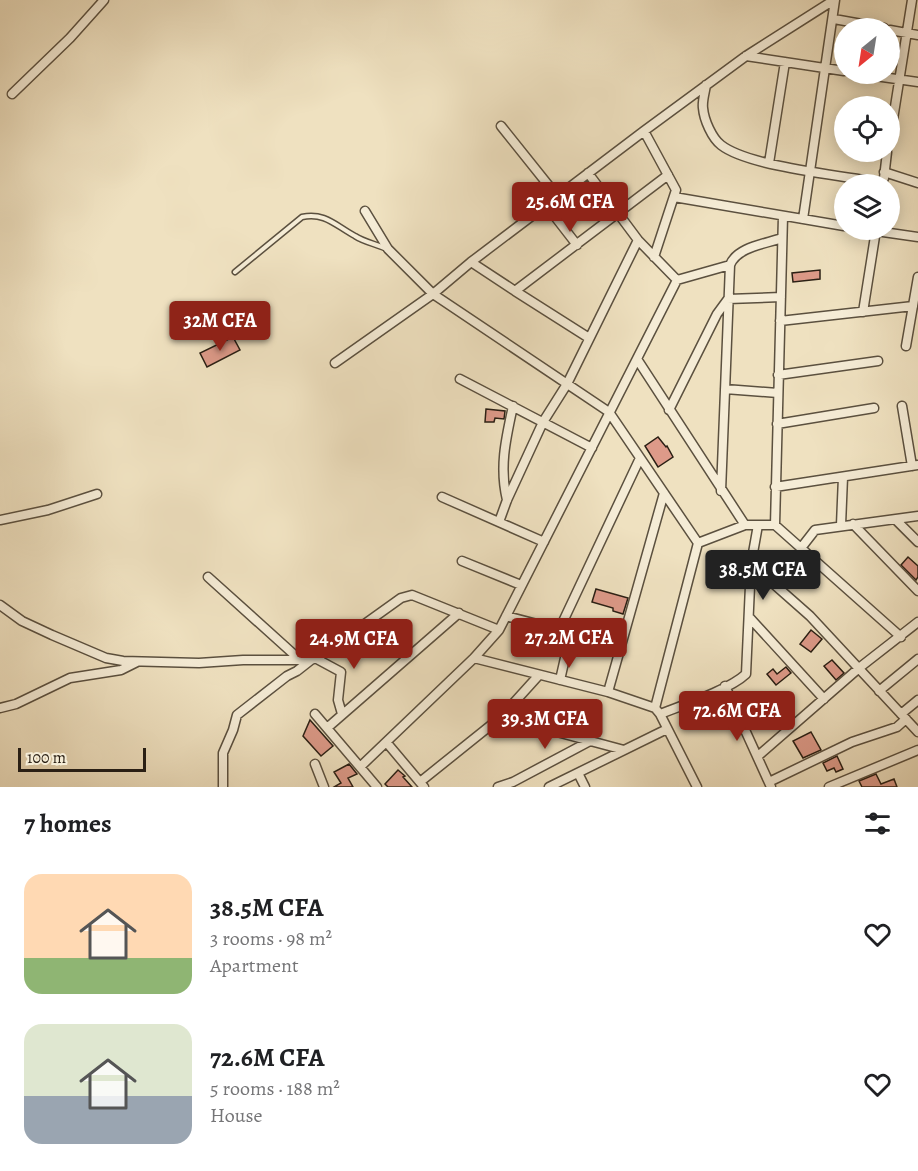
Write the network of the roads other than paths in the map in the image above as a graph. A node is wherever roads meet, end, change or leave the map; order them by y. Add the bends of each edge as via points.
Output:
1 (104, 0) edge
2 (912, 0) edge
3 (830, 1) edge
4 (834, 19) joint
5 (900, 32) edge
6 (908, 33) junction
7 (918, 35) edge
8 (746, 56) junction
9 (785, 62) junction
10 (825, 68) junction
11 (834, 69) edge
12 (900, 74) edge
13 (900, 79) edge
14 (918, 82) edge
15 (706, 85) junction
16 (12, 94) dead end
17 (501, 126) dead end
18 (644, 131) junction
19 (886, 162) edge
20 (769, 163) junction
21 (810, 170) junction
22 (884, 172) joint
23 (588, 173) junction
24 (668, 175) junction
25 (834, 175) edge
26 (918, 183) edge
27 (557, 196) junction
28 (674, 197) junction
29 (546, 205) junction
30 (365, 211) dead end
31 (618, 213) junction
32 (783, 216) junction
33 (803, 219) junction
34 (834, 224) edge
35 (900, 234) edge
36 (918, 237) edge
37 (782, 238) junction
38 (638, 240) junction
39 (873, 240) edge
40 (577, 245) junction
41 (388, 249) junction
42 (654, 257) junction
43 (471, 262) junction
44 (730, 265) junction
45 (235, 272) dead end
46 (918, 277) edge
47 (677, 280) junction
48 (515, 291) junction
49 (433, 294) junction
50 (780, 297) junction
51 (728, 299) junction
52 (913, 306) junction
53 (862, 312) junction
54 (780, 321) junction
55 (590, 338) junction
56 (906, 346) dead end
57 (637, 359) junction
58 (878, 361) dead end
59 (335, 363) dead end
60 (778, 375) junction
61 (460, 378) dead end
62 (567, 384) junction
63 (725, 389) junction
64 (778, 393) junction
65 (513, 406) junction
66 (902, 406) dead end
67 (874, 408) dead end
68 (669, 410) junction
69 (609, 412) junction
70 (543, 422) junction
71 (777, 424) junction
72 (592, 448) junction
73 (640, 458) junction
74 (915, 466) edge
75 (843, 477) junction
76 (775, 487) junction
77 (722, 491) junction
78 (664, 493) junction
79 (97, 494) dead end
80 (442, 497) dead end
81 (507, 500) junction
82 (918, 516) edge
83 (0, 520) edge
84 (896, 520) junction
85 (499, 522) junction
86 (853, 524) junction
87 (745, 525) junction
88 (758, 525) junction
89 (775, 525) junction
90 (842, 525) junction
91 (544, 542) junction
92 (918, 542) edge
93 (698, 543) junction
94 (801, 548) junction
95 (462, 561) dead end
96 (751, 564) junction
97 (208, 577) dead end
98 (521, 585) junction
99 (918, 591) edge
100 (0, 605) edge
101 (459, 613) junction
102 (506, 616) junction
103 (749, 617) junction
104 (918, 621) edge
105 (499, 630) junction
106 (559, 630) junction
107 (574, 634) junction
108 (901, 637) junction
109 (621, 646) junction
110 (474, 658) junction
111 (299, 659) junction
112 (313, 659) junction
113 (918, 659) edge
114 (137, 662) junction
115 (858, 668) junction
116 (539, 675) junction
117 (560, 680) junction
118 (726, 686) junction
119 (879, 691) junction
120 (608, 692) junction
121 (824, 699) junction
122 (918, 700) edge
123 (0, 708) edge
124 (658, 711) junction
125 (315, 714) dead end
126 (342, 714) junction
127 (501, 717) junction
128 (904, 717) junction
129 (327, 728) junction
130 (667, 729) junction
131 (918, 732) edge
132 (590, 741) junction
133 (387, 743) junction
134 (624, 750) junction
135 (918, 750) edge
136 (758, 756) junction
137 (315, 764) dead end
138 (360, 767) junction
139 (578, 773) junction
140 (422, 785) edge
141 (770, 785) edge
142 (223, 787) edge
143 (324, 787) edge
144 (377, 787) edge
145 (498, 787) edge
146 (549, 787) edge
147 (585, 787) edge
148 (697, 787) edge
149 (829, 787) edge

1 - 16 street
2 - 6 street
3 - 4 street
3 - 8 street
4 - 10 street
5 - 6 street
6 - 7 street
6 - 12 street
8 - 9 street
8 - 15 street
9 - 10 street
9 - 20 street
10 - 11 street
10 - 21 street
13 - 14 street
15 - 18 street
15 - 20 street via 703,109 708,128 719,144 738,155
17 - 27 street
18 - 23 street
18 - 24 street
19 - 22 street
20 - 21 street
21 - 25 street
21 - 33 street
22 - 26 street
23 - 27 street
23 - 31 street
24 - 28 street via 676,190
24 - 31 street
27 - 29 street
28 - 32 street
28 - 42 street
29 - 40 street
29 - 43 street
30 - 41 street
31 - 38 street
31 - 40 street
32 - 33 street
32 - 37 street
33 - 34 street
35 - 36 street
37 - 44 street via 740,253
37 - 50 street
38 - 42 street
38 - 55 street
39 - 53 street
40 - 48 street
41 - 45 lane via 356,237 325,217 312,215 302,217
41 - 49 street
42 - 47 street
43 - 48 street
43 - 49 street
44 - 47 street
44 - 51 street
46 - 52 street
47 - 57 street
48 - 55 street
49 - 59 street
49 - 62 street
50 - 51 street
50 - 54 street
51 - 63 street
51 - 68 street
52 - 53 street
52 - 56 street
53 - 54 street
54 - 60 street
55 - 62 street
57 - 68 street
57 - 69 street
58 - 60 street
60 - 64 street
61 - 65 street
62 - 69 street
62 - 70 street
63 - 64 street
63 - 77 street
64 - 71 street
65 - 70 street
65 - 81 street via 503,454 502,480
66 - 74 street
67 - 71 street
68 - 77 street
69 - 72 street
69 - 73 street
70 - 72 street
70 - 81 street
71 - 76 street
72 - 91 street
73 - 78 street
73 - 106 street
74 - 75 street
75 - 76 street
75 - 90 street
76 - 89 street
77 - 87 street
78 - 93 street
78 - 109 street
79 - 83 street
80 - 85 street
81 - 85 street
82 - 84 street
84 - 86 street
84 - 92 street
85 - 91 street
86 - 90 street
86 - 99 street
87 - 88 street
87 - 93 street
88 - 89 street
88 - 96 street
89 - 94 street
90 - 94 street via 815,530
91 - 98 street
93 - 124 street
94 - 108 street
95 - 98 street
96 - 103 street
96 - 115 street via 810,616
97 - 111 street
98 - 102 street
100 - 114 street via 22,621 84,649 106,658
101 - 105 street
101 - 112 street via 412,595 401,598
101 - 126 street
102 - 105 street
102 - 106 street
103 - 118 street via 746,674
103 - 121 street
104 - 108 street
105 - 110 street
106 - 107 street
107 - 109 street
107 - 117 street
108 - 115 street
109 - 120 street
110 - 116 street
110 - 133 street
111 - 112 street
111 - 114 street
112 - 126 street via 341,672 338,700
112 - 142 street via 237,716 223,753
113 - 119 street
114 - 123 street via 121,670 70,678
115 - 119 street
115 - 121 street
116 - 117 street
116 - 127 street
117 - 120 street
118 - 124 street
118 - 136 street
119 - 128 street
120 - 124 street
121 - 136 street
122 - 128 street
124 - 130 street
125 - 129 street
126 - 129 street
127 - 132 street
127 - 140 street
128 - 131 street
128 - 141 street via 897,727 852,742
129 - 138 street
130 - 134 street
130 - 148 street
132 - 134 street
132 - 145 street
133 - 138 street
133 - 140 street
134 - 139 street
135 - 149 street
136 - 141 street
137 - 143 street
138 - 144 street
139 - 146 street
139 - 147 street

